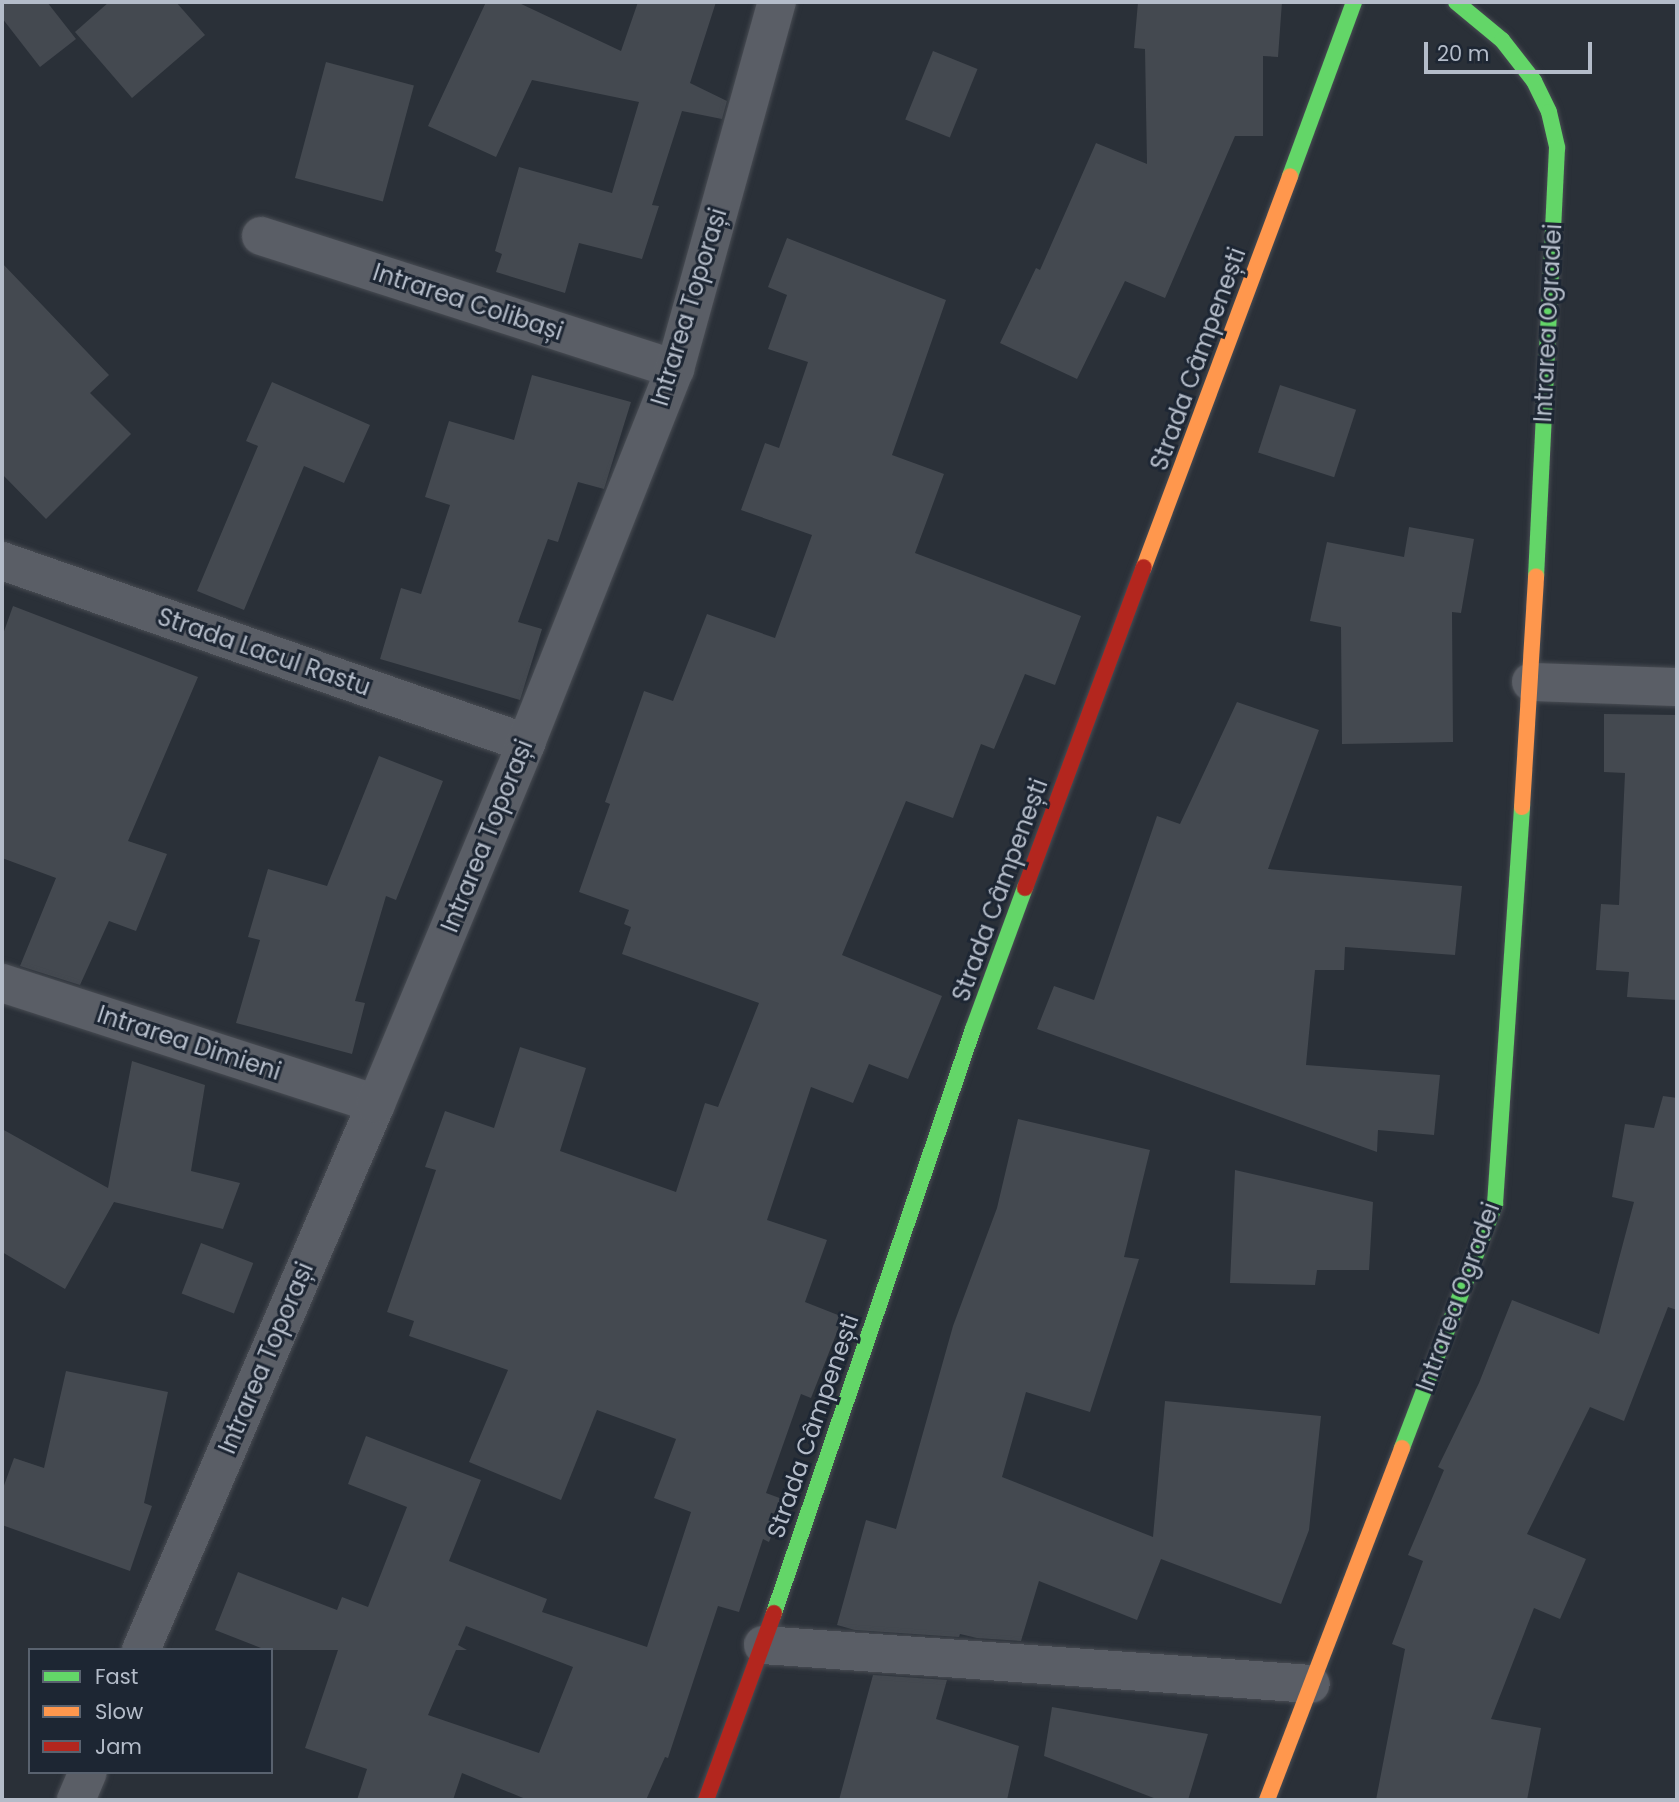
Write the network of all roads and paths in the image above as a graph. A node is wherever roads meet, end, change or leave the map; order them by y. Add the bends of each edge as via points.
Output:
1 (777, 2) edge
2 (1354, 2) edge
3 (1456, 2) edge
4 (261, 236) dead end
5 (675, 369) junction
6 (2, 561) edge
7 (1531, 682) junction
8 (1677, 687) edge
9 (526, 743) junction
10 (2, 983) edge
11 (376, 1104) junction
12 (763, 1644) junction
13 (142, 1648) edge
14 (1311, 1685) junction
15 (87, 1774) edge
16 (76, 1800) edge
17 (706, 1800) edge
18 (1267, 1800) edge

1 - 5 street, Intrarea Toporași
2 - 12 street, Strada Câmpenești via 978,1016
3 - 7 street, Intrarea Ogradei via 1502,40 1534,81 1549,112 1557,148
4 - 5 street, Intrarea Colibași
5 - 9 street, Intrarea Toporași
6 - 9 street, Strada Lacul Rastu
7 - 8 street
7 - 14 street, Intrarea Ogradei via 1495,1204
9 - 11 street, Intrarea Toporași
10 - 11 street, Intrarea Dimieni
11 - 13 street, Intrarea Toporași
12 - 14 street
12 - 17 street, Strada Câmpenești
14 - 18 street, Intrarea Ogradei
15 - 16 street

